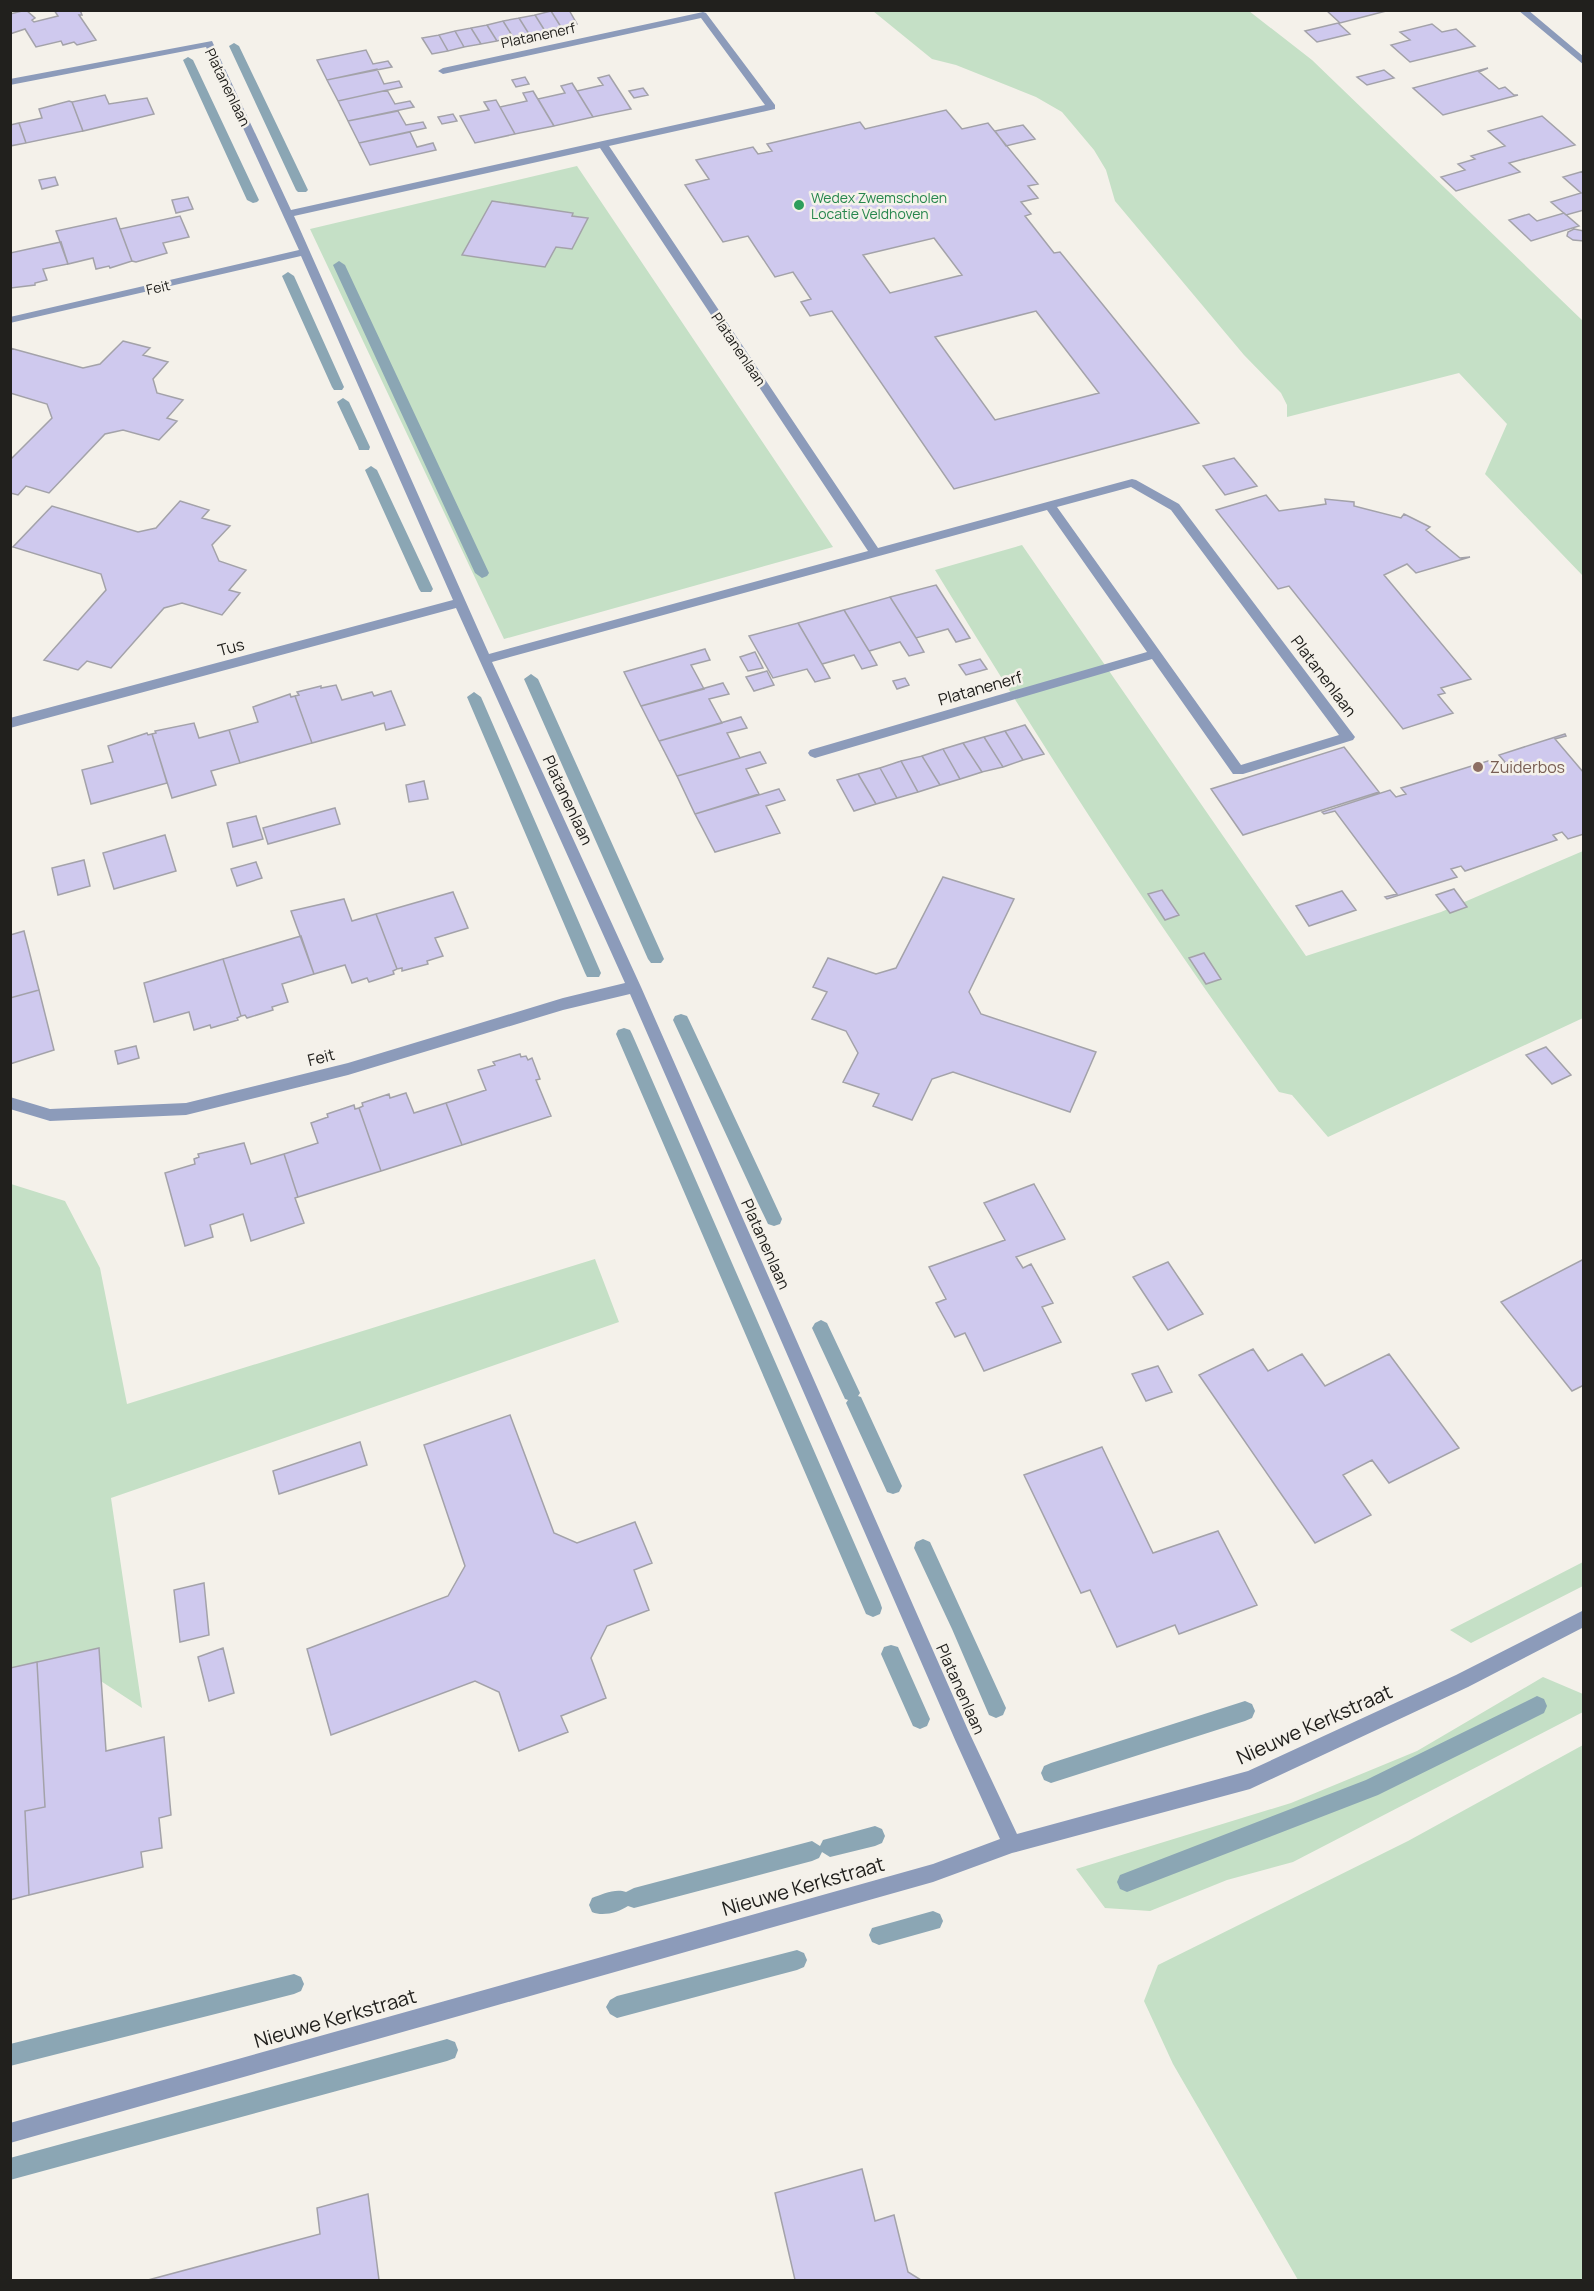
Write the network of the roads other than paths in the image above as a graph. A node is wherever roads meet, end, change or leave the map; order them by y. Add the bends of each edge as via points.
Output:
1 (1522, 10) edge
2 (1584, 62) edge
3 (443, 71) dead end
4 (10, 82) edge
5 (603, 145) junction
6 (288, 214) junction
7 (305, 252) junction
8 (10, 320) edge
9 (1050, 506) junction
10 (875, 553) junction
11 (459, 603) junction
12 (1154, 654) junction
13 (485, 660) junction
14 (10, 723) edge
15 (815, 753) dead end
16 (634, 987) junction
17 (10, 1103) edge
18 (1584, 1618) edge
19 (1012, 1844) junction
20 (10, 2133) edge

1 - 2 street
3 - 5 street, Platanenerf via 704,15 771,107
4 - 6 street, Platanenlaan via 209,43
5 - 6 street
5 - 10 street, Platanenlaan
6 - 7 street, Platanenlaan
7 - 8 street, Feit
7 - 11 street, Platanenlaan
9 - 10 street, Platanenlaan
9 - 12 street, Platanenlaan
9 - 12 street, Platanenlaan via 1132,483 1174,507 1348,737 1238,771
10 - 13 street, Platanenlaan
11 - 13 street, Platanenlaan
11 - 14 street, Tus
12 - 15 street, Platanenerf
13 - 16 street, Platanenlaan
16 - 17 street, Feit via 348,1068 186,1109 50,1115
16 - 19 street, Platanenlaan
18 - 19 street, Nieuwe Kerkstraat via 1462,1681 1250,1780
19 - 20 street, Nieuwe Kerkstraat via 933,1873

